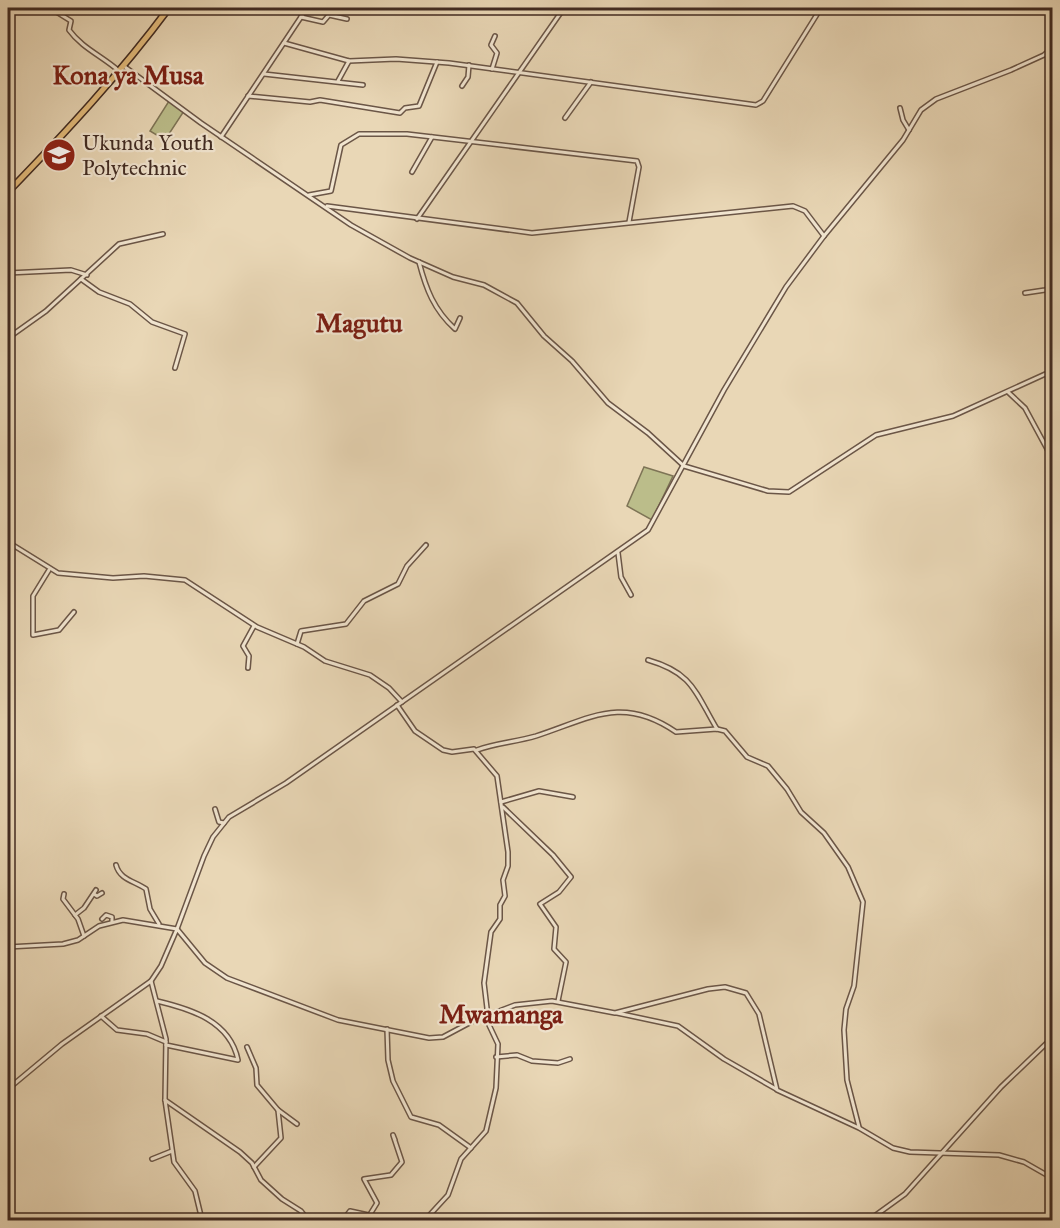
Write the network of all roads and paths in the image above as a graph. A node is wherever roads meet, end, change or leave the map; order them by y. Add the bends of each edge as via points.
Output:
1 (50, 8) edge
2 (169, 8) edge
3 (307, 8) edge
4 (564, 8) edge
5 (821, 8) edge
6 (300, 17) junction
7 (347, 20) dead end
8 (495, 36) dead end
9 (284, 43) junction
10 (1053, 48) edge
11 (349, 61) junction
12 (437, 62) junction
13 (469, 66) junction
14 (492, 69) junction
15 (123, 70) junction
16 (518, 72) junction
17 (263, 74) junction
18 (338, 81) junction
19 (591, 82) junction
20 (363, 85) dead end
21 (462, 86) dead end
22 (248, 96) junction
23 (900, 108) dead end
24 (565, 118) dead end
25 (909, 130) junction
26 (221, 137) junction
27 (432, 138) junction
28 (469, 144) junction
29 (412, 172) dead end
30 (8, 192) edge
31 (309, 195) junction
32 (325, 206) junction
33 (417, 219) junction
34 (630, 222) junction
35 (163, 234) dead end
36 (824, 236) junction
37 (419, 262) junction
38 (8, 273) edge
39 (87, 275) junction
40 (81, 279) junction
41 (1053, 286) edge
42 (1025, 293) dead end
43 (460, 318) dead end
44 (8, 338) edge
45 (175, 368) dead end
46 (1053, 371) edge
47 (1008, 392) junction
48 (1053, 458) edge
49 (684, 466) junction
50 (8, 542) edge
51 (426, 545) dead end
52 (618, 553) junction
53 (49, 570) junction
54 (631, 595) dead end
55 (74, 612) dead end
56 (254, 626) junction
57 (297, 644) junction
58 (648, 660) dead end
59 (248, 668) dead end
60 (402, 702) junction
61 (397, 705) junction
62 (717, 729) junction
63 (477, 750) junction
64 (573, 797) dead end
65 (501, 804) junction
66 (215, 809) dead end
67 (224, 823) junction
68 (116, 865) dead end
69 (102, 893) dead end
70 (64, 894) dead end
71 (75, 915) junction
72 (102, 919) dead end
73 (112, 922) junction
74 (159, 924) junction
75 (177, 929) junction
76 (84, 936) junction
77 (8, 947) edge
78 (151, 981) junction
79 (157, 1001) junction
80 (558, 1001) junction
81 (615, 1012) junction
82 (101, 1016) junction
83 (488, 1016) junction
84 (387, 1029) junction
85 (1053, 1038) edge
86 (166, 1043) junction
87 (247, 1047) dead end
88 (496, 1057) junction
89 (570, 1059) dead end
90 (8, 1089) edge
91 (777, 1090) junction
92 (165, 1100) junction
93 (278, 1110) junction
94 (297, 1124) dead end
95 (859, 1128) junction
96 (394, 1140) dead end
97 (471, 1148) junction
98 (172, 1151) junction
99 (940, 1154) junction
100 (152, 1159) dead end
101 (254, 1167) junction
102 (1053, 1178) edge
103 (369, 1215) junction
104 (202, 1221) edge
105 (308, 1221) edge
106 (343, 1221) edge
107 (377, 1221) edge
108 (425, 1221) edge
109 (869, 1221) edge

1 - 15 street via 71,21 69,30 76,41
2 - 15 highway
3 - 6 street
4 - 16 street
5 - 19 street via 760,105
6 - 7 street via 323,22 329,15
6 - 9 street
8 - 14 street via 491,45 497,52
9 - 11 street
9 - 17 street
10 - 25 street via 1011,70 936,99 921,110
11 - 12 street
11 - 18 street
12 - 13 street
12 - 22 street via 419,106 400,113 320,100
13 - 14 street
13 - 21 street
14 - 16 street
15 - 26 street
15 - 30 highway
16 - 19 street
16 - 28 street
17 - 18 street
17 - 22 street
18 - 20 street
19 - 24 street
22 - 26 street
23 - 25 street
25 - 36 street
26 - 31 street
27 - 28 street
27 - 29 street
27 - 31 street via 393,133 354,135 341,145 331,191
28 - 33 street
28 - 34 street via 636,161 639,167
31 - 32 street
32 - 33 street
32 - 37 street via 351,225
33 - 34 street via 521,233
34 - 36 street via 793,206 805,211
35 - 39 street via 125,240
36 - 49 street via 786,287
37 - 43 street via 427,293 446,321 455,329
37 - 49 street via 484,285 517,303 608,403
38 - 39 street via 71,270
39 - 40 street
40 - 44 street
40 - 45 street via 99,292 130,304 152,322 184,334
41 - 42 street
46 - 47 street
47 - 48 street via 1025,408
47 - 49 street via 953,416 876,435 789,492 768,491
49 - 52 street via 652,526
50 - 53 street
51 - 57 street via 407,566 398,584 364,602 346,624 301,631
52 - 54 street via 621,577
52 - 60 street
53 - 55 street via 33,596 33,635 59,630
53 - 56 street via 107,578 153,576 185,580
56 - 57 street
56 - 59 street via 243,646 249,656
57 - 60 street via 325,661 370,675
58 - 62 street via 667,665 691,682
60 - 61 street
61 - 63 street via 415,731 443,750
61 - 67 street
62 - 63 street via 676,732 660,720 602,713 532,737
62 - 95 street via 725,731 747,757 768,766 804,816 821,829 841,854 862,898 854,986 844,1030 848,1083
63 - 65 street via 496,773
64 - 65 street via 539,791
65 - 80 street via 571,878 559,892 540,904 556,927 554,949 566,962
65 - 83 street via 508,860 503,876 505,896 500,919 491,932 484,971
66 - 67 street via 219,822
67 - 75 street via 204,856
68 - 74 street via 126,879 147,889 150,909
69 - 71 street via 97,896 95,892
70 - 71 street via 63,899
71 - 76 street
72 - 73 street via 112,916
73 - 74 street
73 - 76 street
74 - 75 street
75 - 78 street
75 - 84 street via 205,963 226,978 338,1020
76 - 77 street via 63,944
78 - 79 street
78 - 82 street
79 - 86 street
79 - 86 street via 195,1010 224,1029 238,1060
80 - 81 street
80 - 83 street via 515,1005
81 - 91 street via 678,1026
81 - 91 street via 708,989 725,987 746,993 759,1014
82 - 86 street via 117,1030 147,1034
82 - 90 street
83 - 84 street via 438,1039
83 - 88 street via 497,1038
84 - 97 street via 393,1082 411,1117 439,1125
85 - 99 street
86 - 92 street
87 - 93 street via 256,1068 257,1085
88 - 89 street via 517,1055 532,1061 558,1063
88 - 97 street via 496,1088 486,1131
91 - 95 street
92 - 98 street
92 - 101 street via 229,1143
93 - 94 street
93 - 101 street via 281,1138
95 - 99 street via 893,1148
96 - 103 street via 393,1135 402,1162 391,1175 364,1179 377,1203
97 - 108 street via 461,1159 448,1195
98 - 100 street
98 - 104 street via 174,1162 198,1198
99 - 102 street via 999,1155 1024,1162
99 - 109 street via 905,1194
101 - 105 street via 261,1180
103 - 106 street via 350,1211
103 - 107 street

